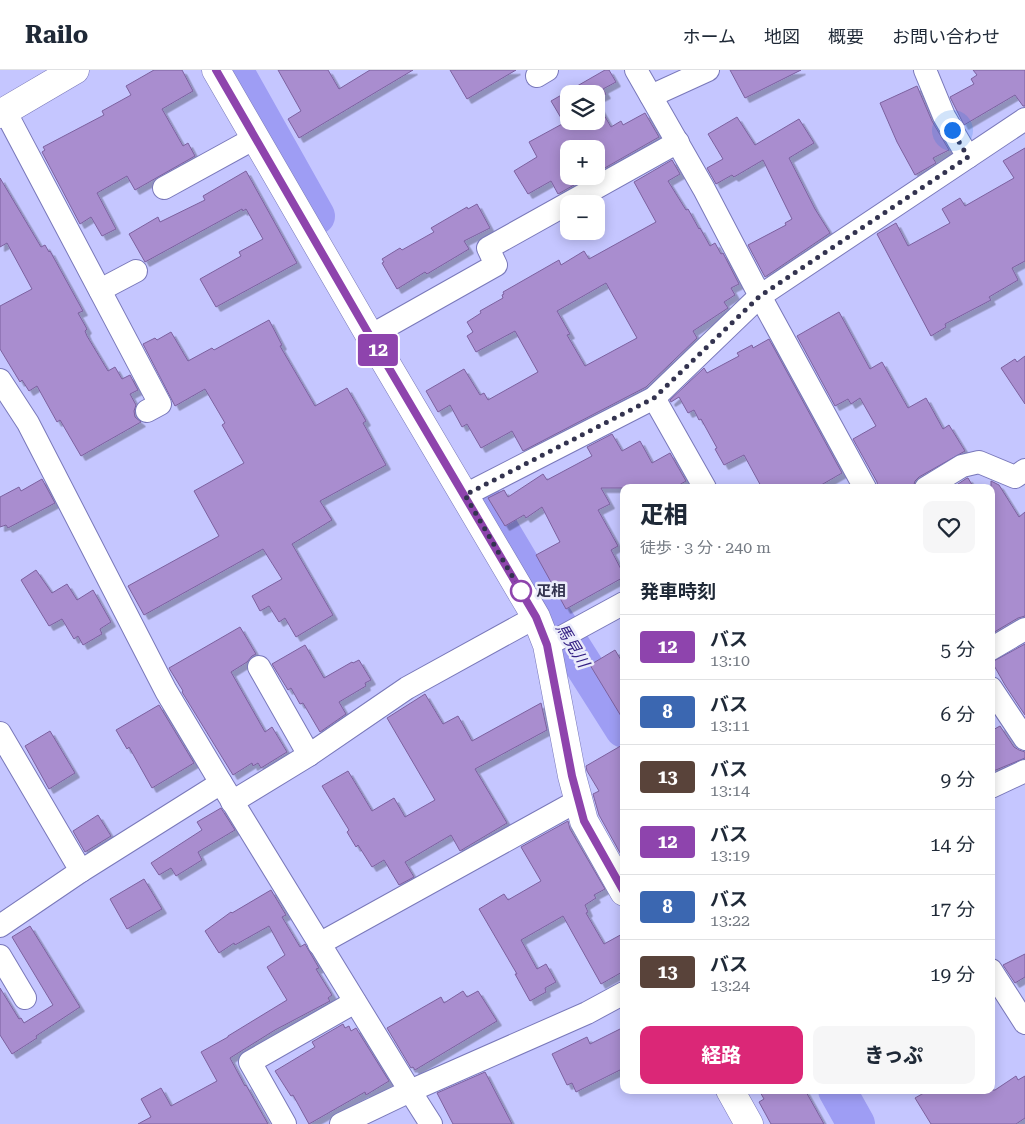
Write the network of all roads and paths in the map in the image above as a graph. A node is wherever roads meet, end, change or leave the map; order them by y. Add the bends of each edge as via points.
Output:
1 (75, 70) edge
2 (216, 70) edge
3 (636, 70) edge
4 (708, 70) edge
5 (925, 70) edge
6 (651, 96) junction
7 (2, 113) edge
8 (1025, 119) edge
9 (1015, 136) edge
10 (255, 138) junction
11 (678, 142) junction
12 (968, 157) junction
13 (164, 188) dead end
14 (136, 272) dead end
15 (100, 290) junction
16 (760, 296) junction
17 (379, 331) junction
18 (0, 380) edge
19 (654, 398) junction
20 (147, 411) dead end
21 (1025, 470) edge
22 (703, 484) edge
23 (863, 484) edge
24 (933, 484) edge
25 (474, 490) junction
26 (620, 605) edge
27 (536, 617) junction
28 (1025, 629) edge
29 (559, 638) junction
30 (995, 647) edge
31 (259, 667) dead end
32 (995, 694) edge
33 (0, 733) edge
34 (1025, 739) edge
35 (309, 755) junction
36 (1025, 771) edge
37 (995, 784) edge
38 (226, 793) junction
39 (579, 800) junction
40 (81, 871) junction
41 (620, 885) edge
42 (0, 926) edge
43 (319, 944) junction
44 (0, 956) edge
45 (995, 976) edge
46 (620, 995) edge
47 (25, 998) dead end
48 (355, 1002) junction
49 (1025, 1023) edge
50 (410, 1092) junction
51 (732, 1094) edge
52 (285, 1124) edge
53 (341, 1124) edge
54 (432, 1124) edge
55 (749, 1124) edge

1 - 7 main road
2 - 10 main road
3 - 6 street
4 - 6 street
5 - 12 street via 944,116
6 - 11 street
7 - 15 street
8 - 9 street
9 - 12 street
10 - 13 street
10 - 17 main road
11 - 16 street
11 - 17 street via 488,248 496,265
12 - 16 street
14 - 15 street
15 - 20 street via 160,404
16 - 19 street
16 - 23 street
17 - 25 main road
18 - 38 street via 28,424 166,691
19 - 22 street
19 - 25 street
21 - 24 street via 1015,477 979,462 962,466
25 - 27 main road
26 - 29 street
27 - 29 main road
27 - 35 street via 407,688
28 - 30 street
29 - 39 main road via 572,776
31 - 35 street
32 - 34 street
33 - 40 street
35 - 38 street
36 - 37 street
38 - 40 street
38 - 43 street
39 - 41 main road via 584,821
39 - 43 street
40 - 42 street
43 - 48 street
44 - 47 street
45 - 49 street
46 - 50 street
48 - 50 street
48 - 52 street via 250,1062
50 - 53 street
50 - 54 street
51 - 55 main road

